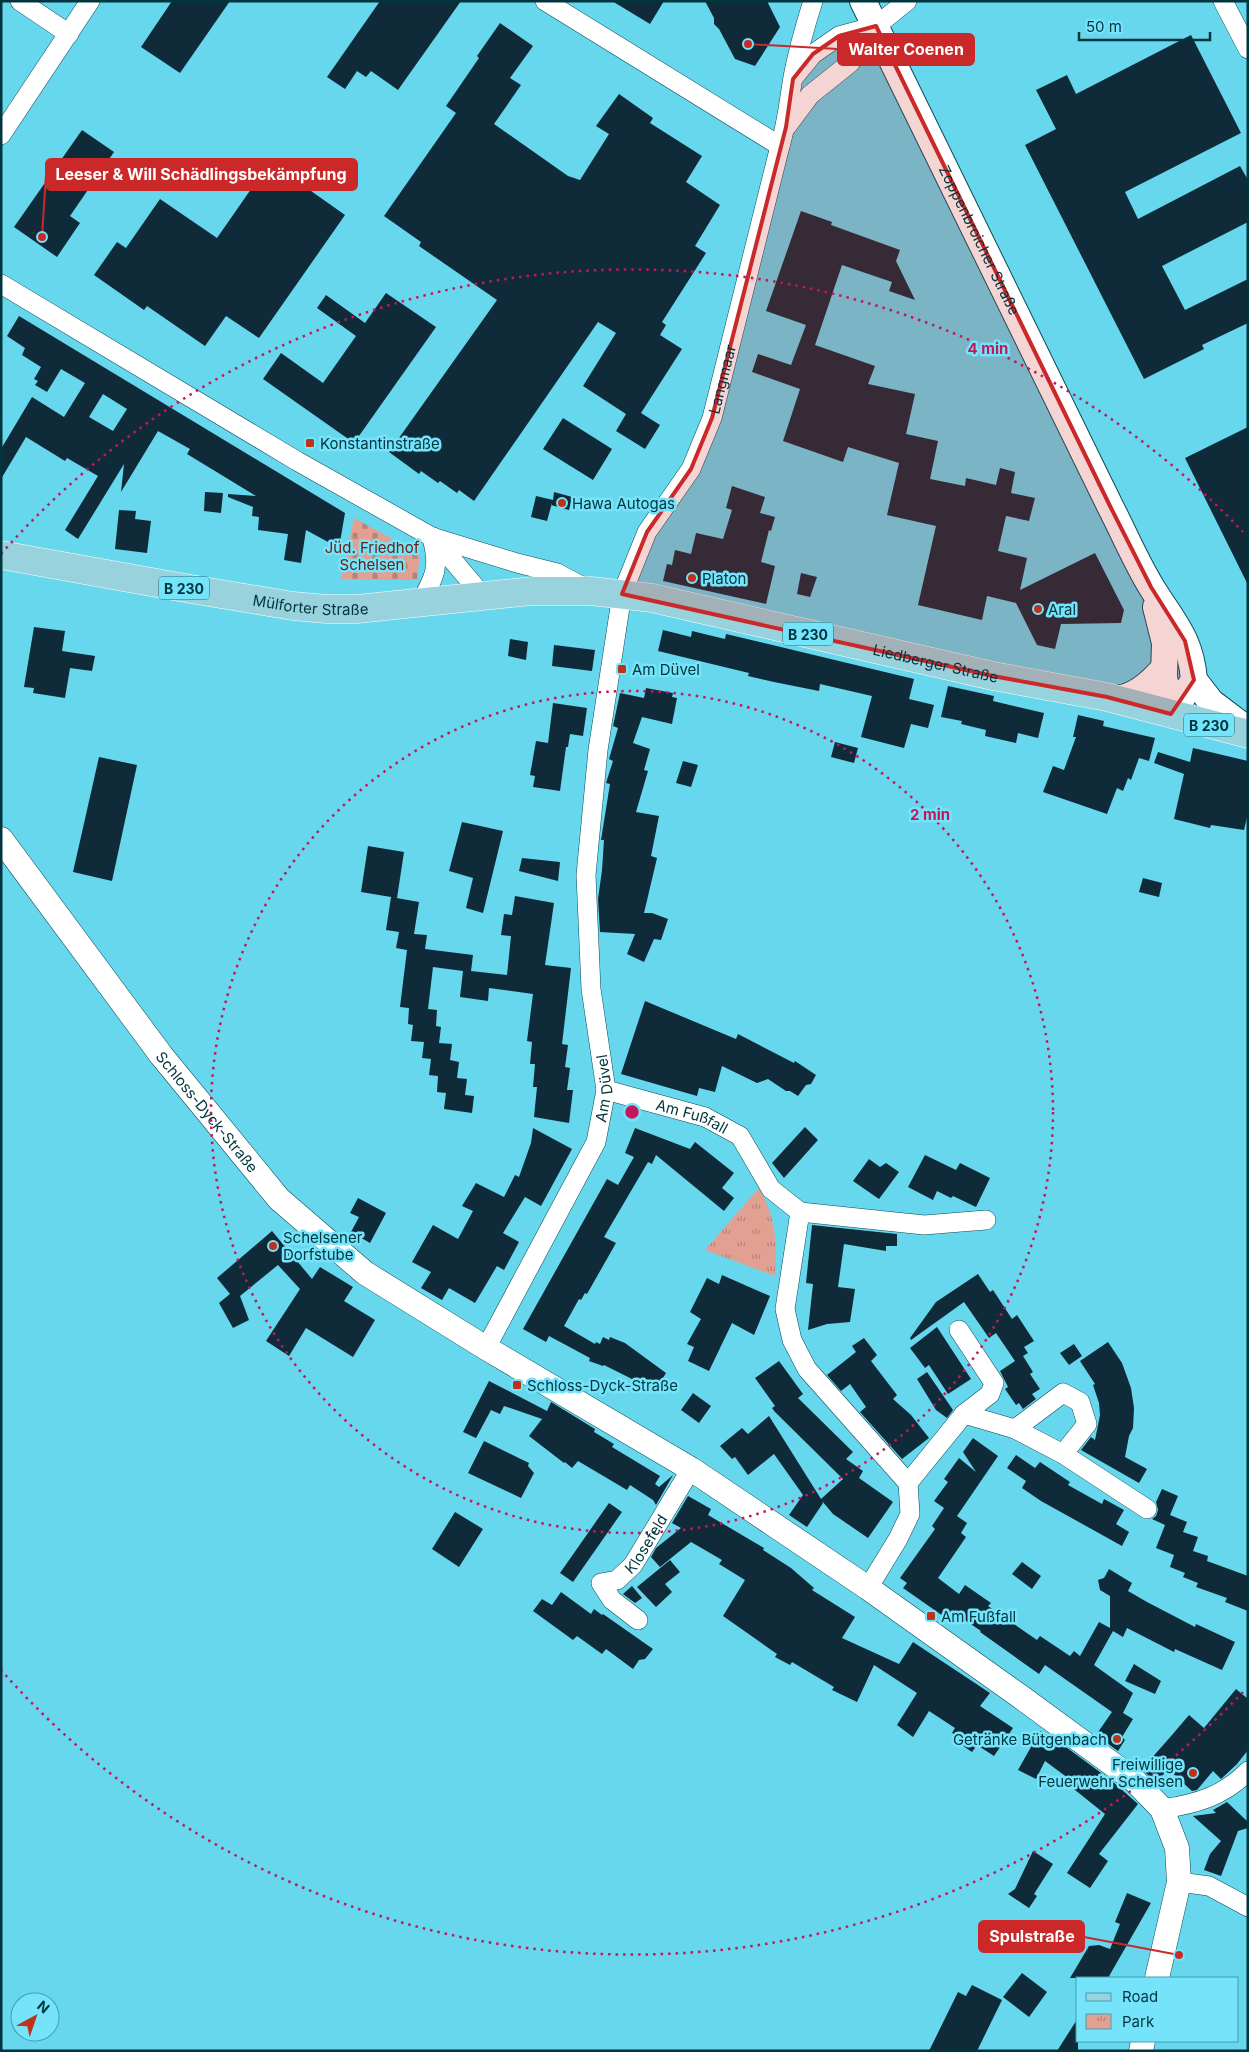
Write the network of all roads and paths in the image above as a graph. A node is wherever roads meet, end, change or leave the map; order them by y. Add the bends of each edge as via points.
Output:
1 (20, 1) edge
2 (90, 1) edge
3 (545, 1) edge
4 (812, 1) edge
5 (864, 1) edge
6 (907, 1) edge
7 (1224, 1) edge
8 (876, 26) junction
9 (69, 34) junction
10 (1248, 50) edge
11 (793, 79) junction
12 (786, 127) junction
13 (1, 136) edge
14 (780, 146) junction
15 (1, 284) edge
16 (432, 536) junction
17 (1, 555) edge
18 (1152, 587) junction
19 (591, 591) junction
20 (622, 594) junction
21 (482, 595) junction
22 (421, 602) junction
23 (1164, 668) junction
24 (1194, 680) junction
25 (1115, 699) junction
26 (1171, 714) junction
27 (1248, 730) edge
28 (1248, 734) edge
29 (1, 839) edge
30 (606, 1090) junction
31 (800, 1212) junction
32 (986, 1220) dead end
33 (959, 1330) dead end
34 (486, 1348) junction
35 (964, 1414) junction
36 (1015, 1430) junction
37 (1063, 1454) junction
38 (691, 1468) junction
39 (908, 1483) junction
40 (1147, 1509) dead end
41 (868, 1588) junction
42 (638, 1620) dead end
43 (1248, 1771) edge
44 (1162, 1809) junction
45 (1179, 1882) junction
46 (1248, 1907) edge
47 (1157, 1977) edge

1 - 9 street
2 - 9 street
3 - 14 street
4 - 11 street, Langmaar
5 - 8 main road, Zoppenbroicher Straße
6 - 8 street
7 - 10 street
8 - 11 street via 839,36 813,54
8 - 12 street, Langmaar via 850,63 810,95
8 - 18 main road, Zoppenbroicher Straße
9 - 13 street
11 - 12 street, Langmaar
12 - 14 street, Langmaar
14 - 20 street, Langmaar via 712,418 691,469 647,532
15 - 16 street via 297,461
16 - 19 street via 557,573
16 - 21 street
16 - 22 street via 437,554 436,570
17 - 22 main road, Mülforter Straße / B 230 via 293,606 357,609
18 - 23 main road, Zoppenbroicher Straße via 1165,643
18 - 24 main road, Zoppenbroicher Straße via 1178,626 1192,656
19 - 20 main road, Mülforter Straße / B 230
19 - 21 main road, Mülforter Straße / B 230
20 - 25 main road, Liedberger Straße / B 230 via 652,598 993,676
20 - 30 street, Am Düvel via 598,750 586,875 591,989
21 - 22 main road, Mülforter Straße / B 230
23 - 25 main road via 1133,694
23 - 26 main road, Zoppenbroicher Straße
24 - 26 main road
24 - 27 main road via 1210,702
25 - 26 main road, Liedberger Straße / B 230
26 - 28 main road, Liedberger Straße / B 230
29 - 34 street, Schloss-Dyck-Straße via 161,1055 279,1199 364,1272
30 - 31 street, Am Fußfall via 705,1117 740,1136 771,1189
30 - 34 street, Am Düvel via 596,1142
31 - 32 street via 924,1225
31 - 39 street via 785,1309 792,1340 806,1369
33 - 35 street via 994,1383 990,1394
34 - 38 street, Schloss-Dyck-Straße
35 - 36 street
35 - 39 street
36 - 37 street
36 - 37 street via 1063,1393 1080,1402 1087,1424
37 - 40 street
38 - 41 street, Schloss-Dyck-Straße
38 - 42 street, Klosefeld via 633,1566 617,1580 601,1582 612,1600
39 - 41 street via 910,1514
41 - 44 street, Schloss-Dyck-Straße via 1134,1780
43 - 44 street via 1219,1795 1189,1805
44 - 45 street, Schloss-Dyck-Straße via 1177,1848
45 - 46 street via 1209,1886
45 - 47 street, Schloss-Dyck-Straße

